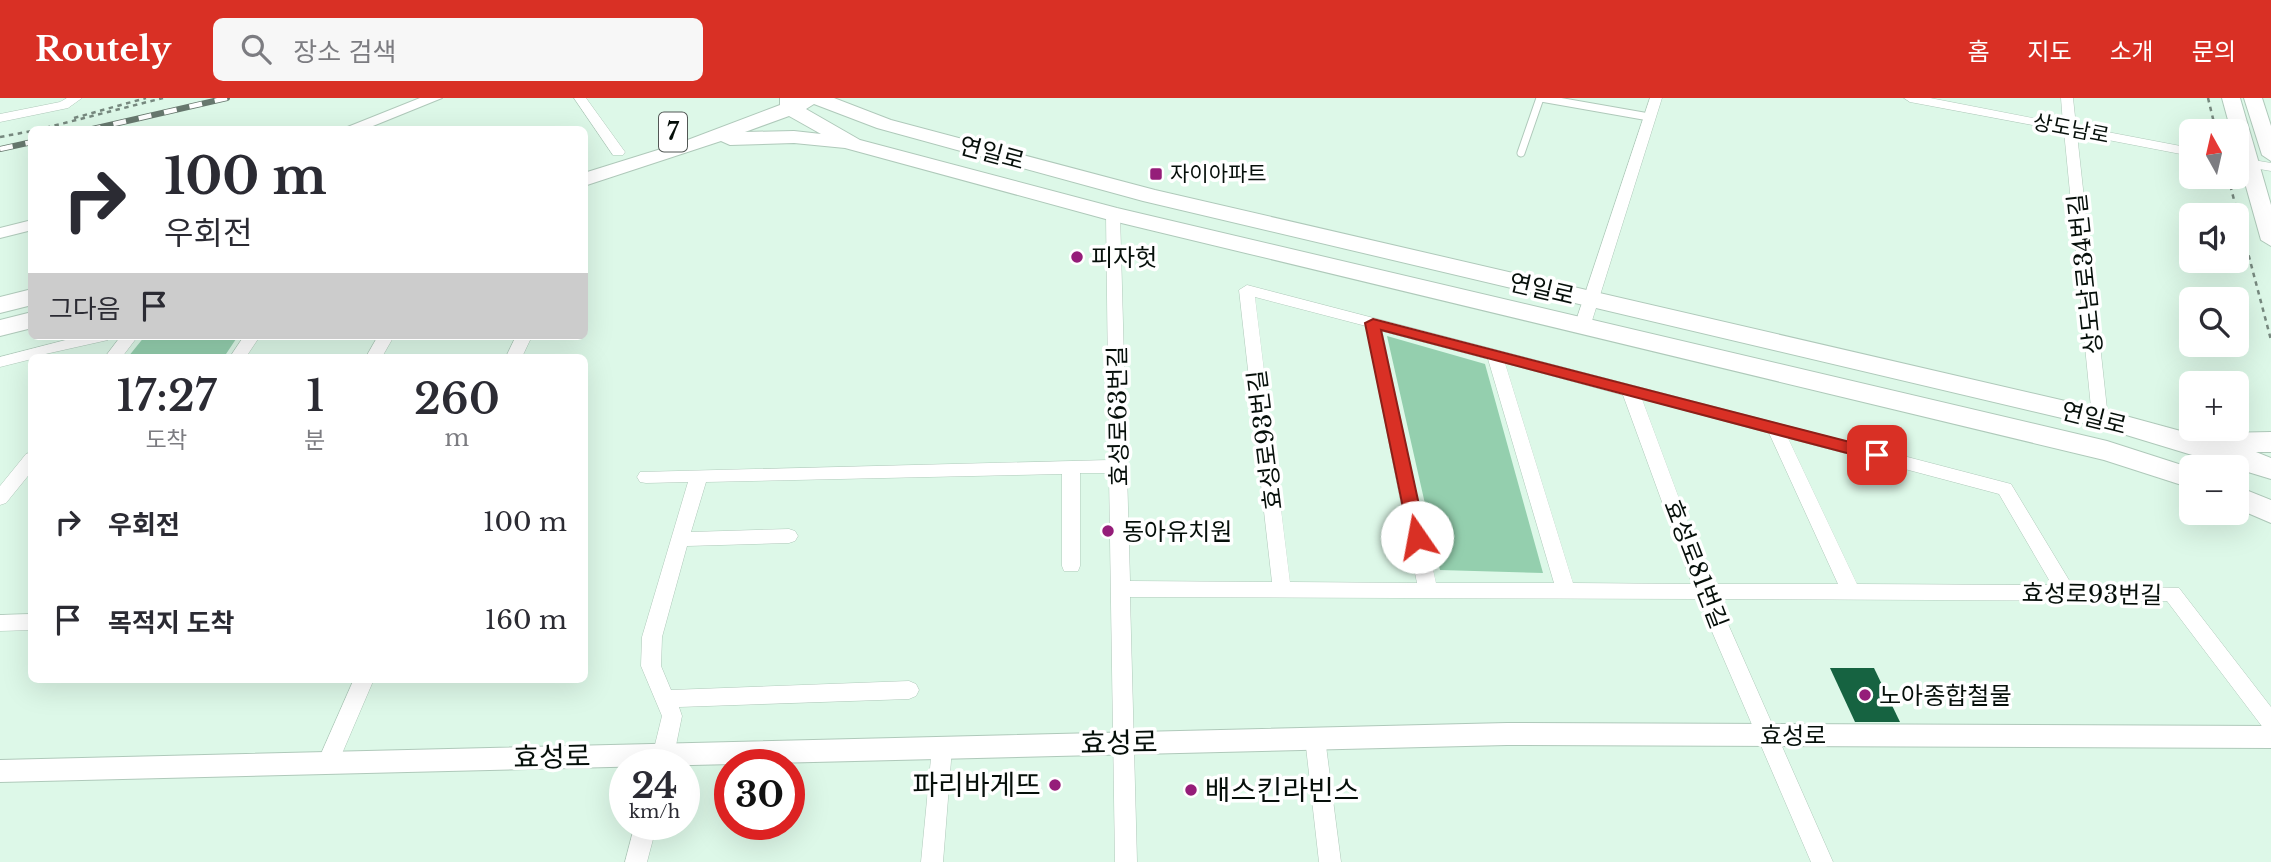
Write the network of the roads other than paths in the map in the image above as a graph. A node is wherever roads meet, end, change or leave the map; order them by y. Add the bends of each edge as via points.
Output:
1 (76, 98) edge
2 (434, 98) edge
3 (580, 98) edge
4 (761, 98) edge
5 (815, 98) edge
6 (863, 98) edge
7 (1541, 98) edge
8 (1656, 98) edge
9 (1910, 98) edge
10 (2067, 98) edge
11 (2231, 98) edge
12 (2253, 98) edge
13 (790, 103) edge
14 (1649, 117) junction
15 (0, 118) edge
16 (2235, 119) edge
17 (884, 124) junction
18 (358, 126) edge
19 (2071, 129) junction
20 (853, 144) junction
21 (684, 148) junction
22 (2179, 150) edge
23 (618, 152) junction
24 (1521, 153) dead end
25 (2271, 155) edge
26 (588, 162) edge
27 (2249, 163) edge
28 (2271, 167) edge
29 (588, 179) edge
30 (2249, 179) edge
31 (1113, 215) junction
32 (28, 226) edge
33 (0, 233) edge
34 (2271, 240) edge
35 (28, 298) edge
36 (0, 304) edge
37 (1586, 312) junction
38 (28, 321) edge
39 (1373, 323) junction
40 (0, 328) edge
41 (86, 340) edge
42 (127, 340) edge
43 (31, 354) edge
44 (115, 354) edge
45 (28, 355) edge
46 (1495, 355) junction
47 (0, 362) edge
48 (1630, 390) junction
49 (2100, 418) junction
50 (1775, 428) junction
51 (2271, 442) edge
52 (2107, 452) junction
53 (2194, 455) edge
54 (28, 463) edge
55 (2249, 465) edge
56 (1119, 466) junction
57 (1071, 467) junction
58 (2271, 469) edge
59 (2179, 474) edge
60 (2249, 475) edge
61 (699, 476) junction
62 (2271, 476) edge
63 (646, 477) dead end
64 (0, 498) edge
65 (2249, 502) edge
66 (2271, 512) edge
67 (789, 536) dead end
68 (680, 539) junction
69 (1071, 566) dead end
70 (1122, 589) junction
71 (1282, 590) junction
72 (1428, 590) junction
73 (1566, 591) junction
74 (1704, 591) junction
75 (1851, 592) junction
76 (2066, 592) junction
77 (28, 622) edge
78 (0, 623) edge
79 (362, 683) edge
80 (909, 690) dead end
81 (665, 699) junction
82 (2271, 723) edge
83 (1769, 735) junction
84 (2271, 737) edge
85 (1315, 738) junction
86 (1126, 743) junction
87 (942, 747) junction
88 (665, 749) edge
89 (700, 758) edge
90 (609, 760) edge
91 (328, 763) junction
92 (0, 771) edge
93 (642, 840) edge
94 (636, 862) edge
95 (932, 862) edge
96 (1126, 862) edge
97 (1330, 862) edge
98 (1822, 862) edge

1 - 15 street via 64,105
2 - 18 street
3 - 23 street
4 - 23 main road, 7
5 - 13 main road, 7
5 - 17 main road, 연일로
6 - 17 main road
7 - 14 lane
7 - 24 lane
8 - 14 street
9 - 19 street, 상도남로
10 - 19 street, 상도남로34번길
11 - 16 main road
12 - 25 main road
13 - 20 main road, 연일로
13 - 21 main road, 7
14 - 37 street
17 - 37 main road, 연일로
19 - 22 street, 상도남로
19 - 49 street, 상도남로34번길
20 - 21 main road via 761,137
20 - 31 main road, 연일로
21 - 29 main road, 7
23 - 26 main road, 7
27 - 28 street
30 - 34 main road
31 - 37 main road, 연일로
31 - 56 street, 효성로63번길
32 - 33 street
35 - 36 main road
37 - 49 main road, 연일로
37 - 52 main road, 연일로
38 - 40 main road
39 - 46 street
39 - 71 street, 효성로93번길 via 1247,290
39 - 72 street
41 - 43 street
42 - 44 street
45 - 47 street
46 - 48 street
46 - 73 street
48 - 50 street
48 - 74 street, 효성로81번길
49 - 53 main road, 연일로
50 - 75 street
50 - 76 street via 2005,489
51 - 53 main road
52 - 53 main road
52 - 59 main road, 연일로
54 - 64 street
55 - 58 main road, 연일로
56 - 57 street
56 - 70 street, 효성로63번길
57 - 61 street
57 - 69 street
60 - 62 main road
61 - 63 street
61 - 68 street
65 - 66 main road
67 - 68 street
68 - 81 street via 652,638 651,666
70 - 71 street, 효성로93번길
70 - 86 street, 효성로63번길
71 - 72 street, 효성로93번길
72 - 73 street, 효성로93번길
73 - 74 street, 효성로93번길
74 - 75 street, 효성로93번길
74 - 83 street, 효성로81번길
75 - 76 street, 효성로93번길
76 - 82 street, 효성로93번길 via 2172,593
77 - 78 street
79 - 91 street
80 - 81 street
81 - 88 street via 672,716
83 - 84 street, 효성로
83 - 85 street, 효성로
83 - 98 street, 효성로81번길
85 - 86 street, 효성로
85 - 97 street
86 - 87 street, 효성로
86 - 96 street, 효성로63번길
87 - 89 street, 효성로
87 - 95 street
90 - 91 street, 효성로
91 - 92 street, 효성로
93 - 94 street

